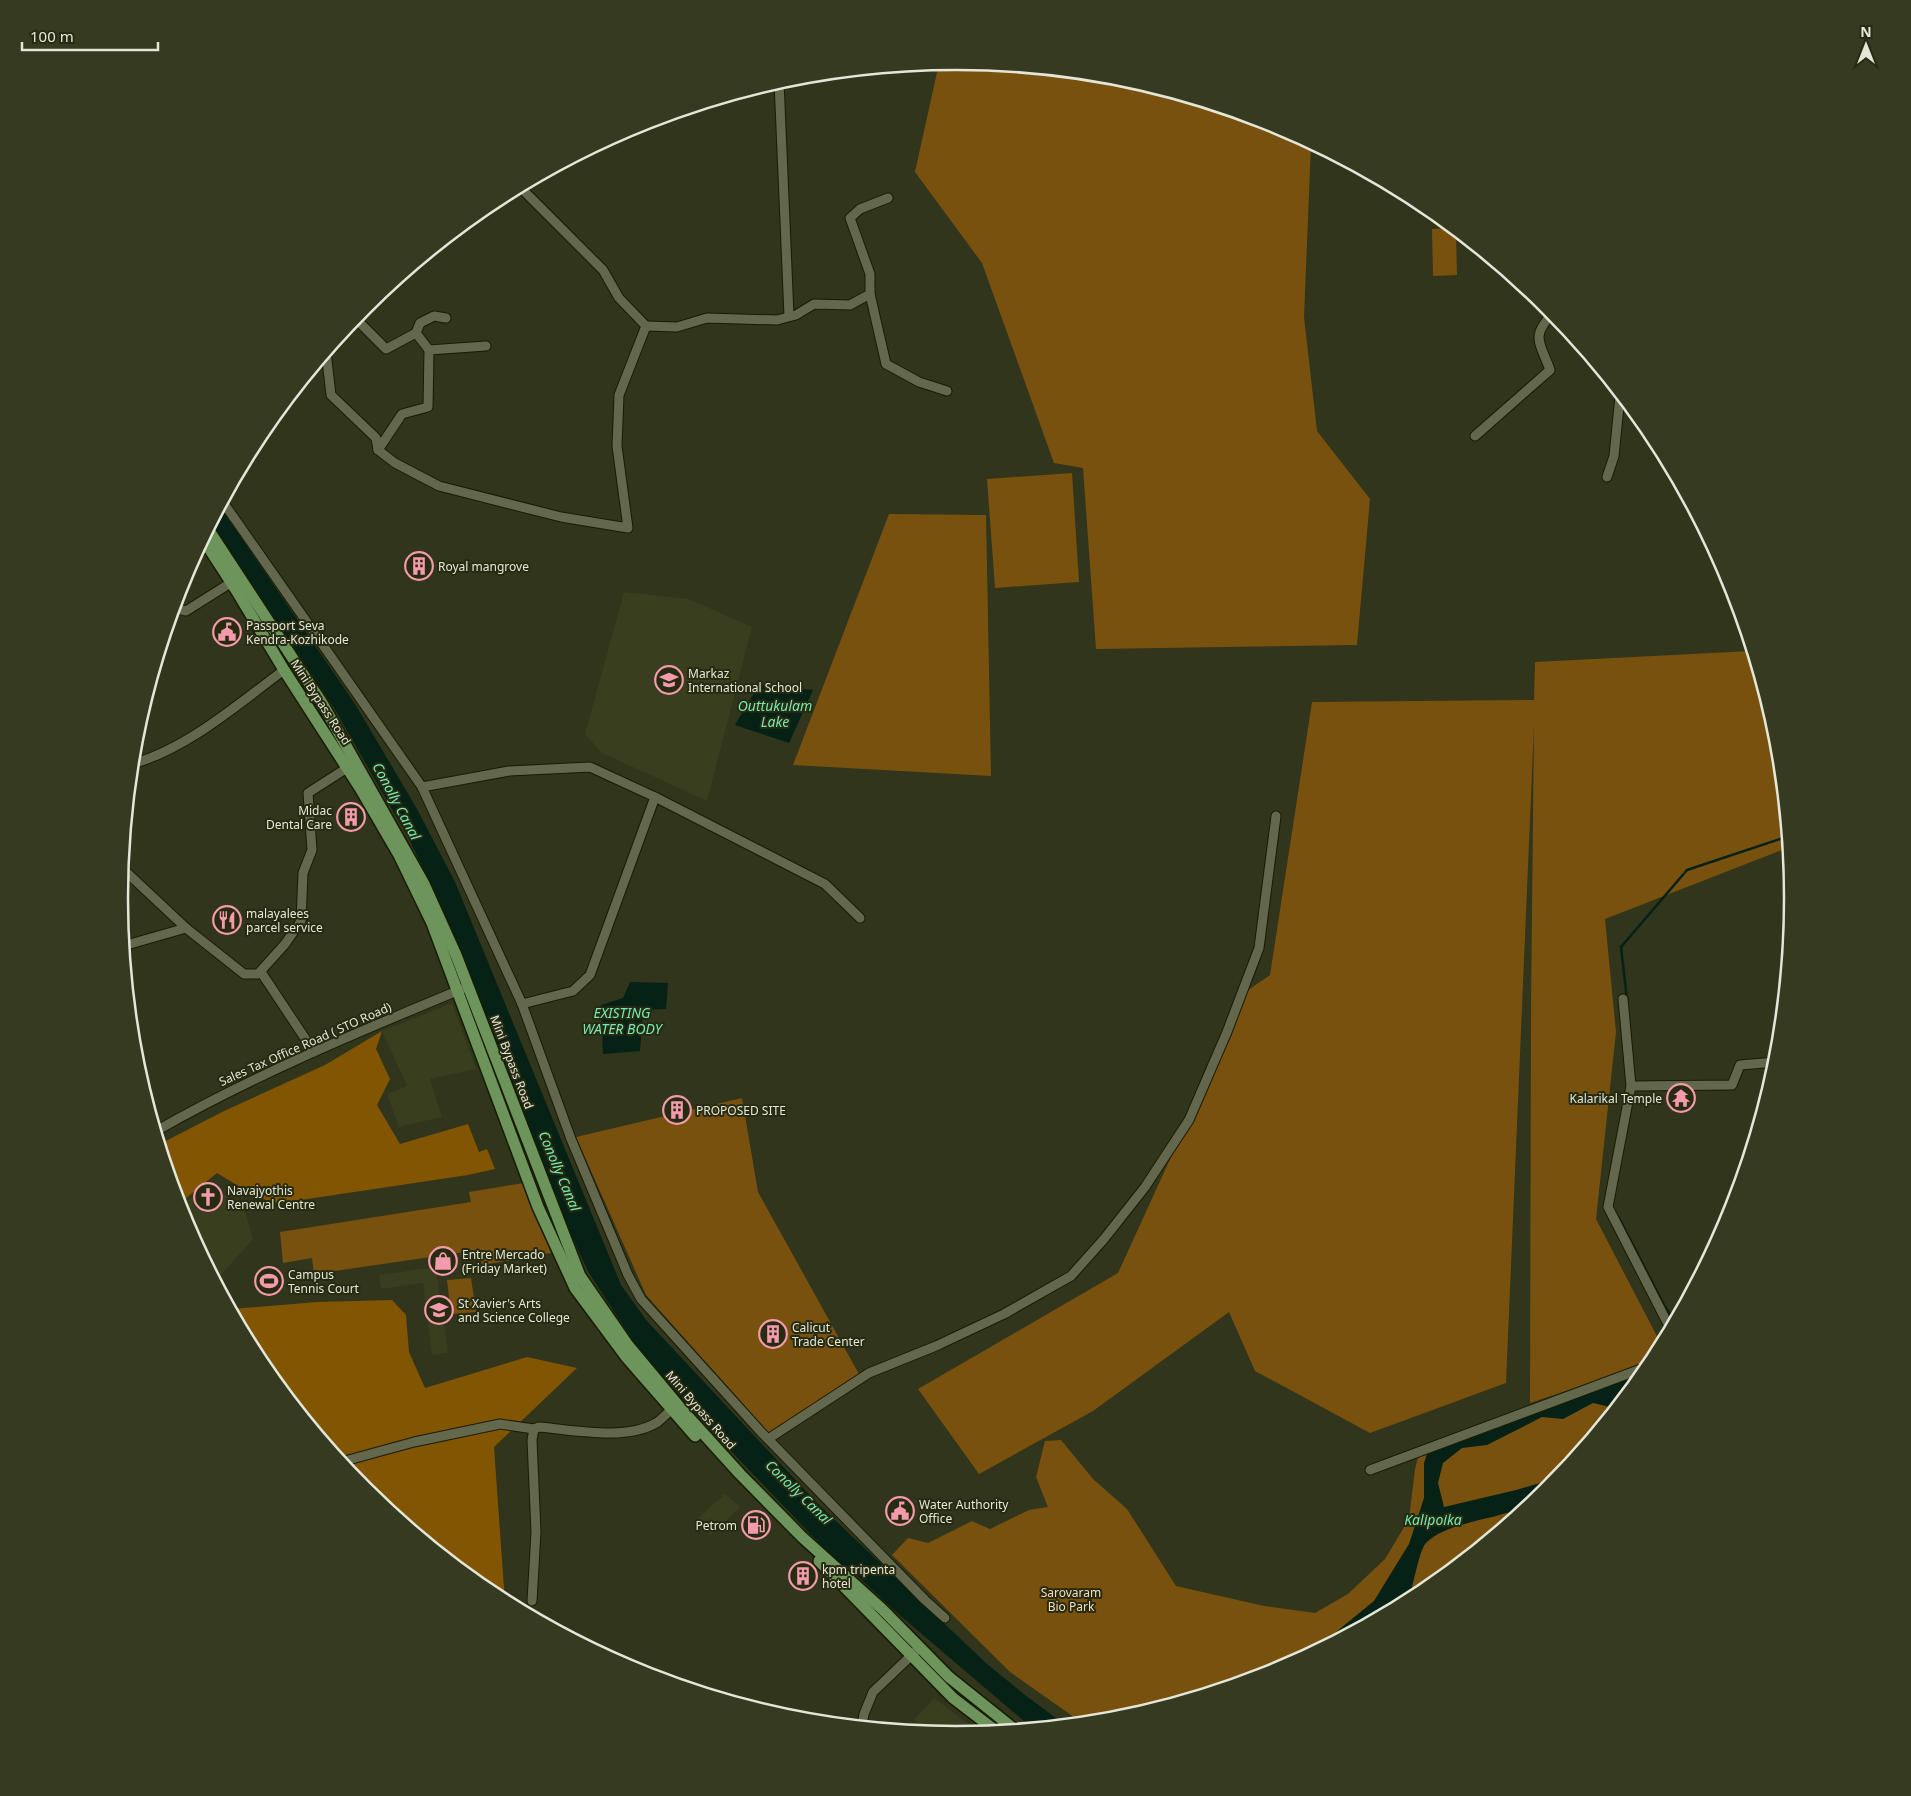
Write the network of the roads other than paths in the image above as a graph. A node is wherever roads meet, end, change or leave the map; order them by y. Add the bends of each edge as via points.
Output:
1 (779, 89) edge
2 (525, 192) edge
3 (888, 198) dead end
4 (870, 294) junction
5 (789, 316) junction
6 (446, 318) dead end
7 (1547, 320) edge
8 (360, 323) edge
9 (646, 326) junction
10 (416, 333) junction
11 (486, 346) dead end
12 (429, 350) junction
13 (327, 360) edge
14 (947, 391) dead end
15 (1619, 404) edge
16 (1475, 436) dead end
17 (378, 450) junction
18 (1607, 477) dead end
19 (226, 507) edge
20 (212, 535) edge
21 (207, 545) edge
22 (232, 582) junction
23 (180, 610) edge
24 (284, 670) junction
25 (139, 762) edge
26 (347, 768) junction
27 (422, 787) junction
28 (655, 797) junction
29 (1276, 816) dead end
30 (128, 874) edge
31 (860, 918) dead end
32 (186, 928) junction
33 (129, 945) edge
34 (261, 972) junction
35 (462, 988) junction
36 (1623, 999) dead end
37 (522, 1004) junction
38 (314, 1052) junction
39 (1767, 1062) edge
40 (1631, 1086) junction
41 (161, 1128) edge
42 (1667, 1322) edge
43 (1634, 1372) edge
44 (671, 1410) junction
45 (534, 1429) junction
46 (768, 1439) junction
47 (348, 1460) edge
48 (1370, 1470) dead end
49 (532, 1601) dead end
50 (945, 1618) dead end
51 (916, 1652) junction
52 (863, 1720) edge
53 (1008, 1724) edge
54 (988, 1725) edge

1 - 5 street
2 - 9 street via 603,270 619,298
3 - 4 street via 860,209 850,218 870,274
4 - 5 street via 850,305 814,304
4 - 14 street via 886,364 919,382
5 - 9 street via 777,320 707,318 677,327
6 - 10 street via 434,316 420,323
7 - 16 street via 1538,330 1538,338 1550,370
8 - 10 street via 386,349
9 - 17 street via 619,395 617,446 628,528 561,517 439,486 395,463
10 - 12 street
11 - 12 street
12 - 17 street via 428,407 402,414
13 - 17 street via 331,395 376,438
15 - 18 street via 1614,456
19 - 27 street
20 - 35 main road, Mini Bypass Road via 326,710 424,884 456,955
21 - 22 main road, Mini Bypass Road
22 - 23 street via 186,611
22 - 24 main road, Mini Bypass Road
24 - 25 street via 196,735
24 - 26 main road, Mini Bypass Road
26 - 34 street via 308,793 312,850 303,874 301,921
26 - 35 main road, Mini Bypass Road via 399,855
27 - 28 street via 509,771 590,767
27 - 37 street
28 - 31 street via 826,884
28 - 37 street via 590,975 573,991
29 - 46 street via 1259,948 1227,1032 1189,1120 1145,1188 1104,1239 1071,1276 1004,1314 869,1373
30 - 32 street
32 - 33 street
32 - 34 street via 244,974
34 - 38 street
35 - 38 street, Sales Tax Office Road ( STO Road)
35 - 44 main road, Mini Bypass Road via 538,1207 576,1288 627,1358
35 - 51 main road, Mini Bypass Road via 580,1276 628,1344 682,1410 802,1537 882,1609
36 - 40 street
37 - 46 street via 571,1139 641,1299
38 - 41 street, Sales Tax Office Road ( STO Road)
39 - 40 street via 1740,1064 1732,1085
40 - 42 street via 1608,1207
43 - 48 street
44 - 45 street via 656,1423 633,1432
44 - 51 main road, Mini Bypass Road
45 - 47 street via 500,1424
45 - 49 street via 536,1532
46 - 50 street
51 - 52 street via 873,1692
51 - 53 main road, Mini Bypass Road
51 - 54 main road, Mini Bypass Road via 953,1698

